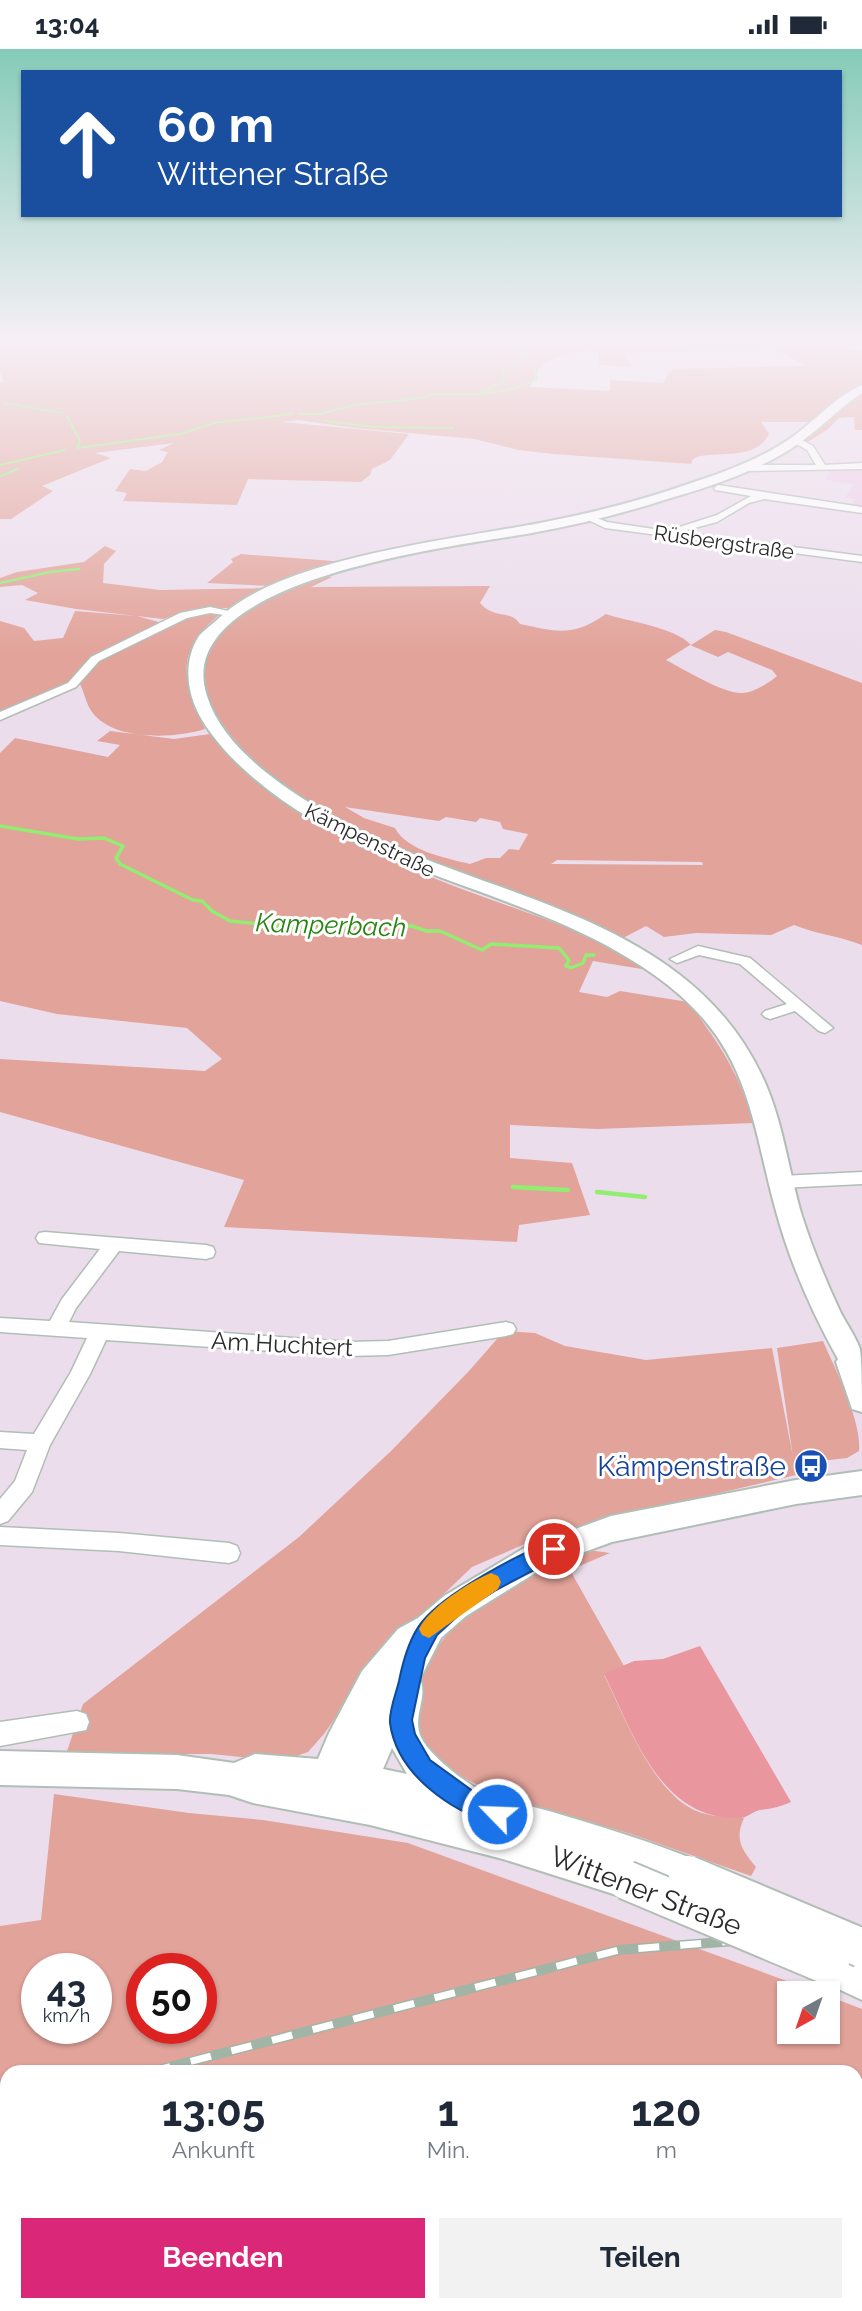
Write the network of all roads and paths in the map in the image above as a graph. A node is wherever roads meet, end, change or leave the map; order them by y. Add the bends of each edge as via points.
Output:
1 (787, 445) edge
2 (804, 445) edge
3 (862, 466) edge
4 (742, 468) junction
5 (822, 468) junction
6 (718, 488) dead end
7 (764, 496) junction
8 (862, 510) edge
9 (587, 517) junction
10 (668, 534) junction
11 (862, 559) edge
12 (232, 614) junction
13 (0, 716) edge
14 (677, 959) dead end
15 (798, 1005) junction
16 (770, 1014) dead end
17 (825, 1028) dead end
18 (862, 1178) edge
19 (781, 1182) junction
20 (45, 1238) dead end
21 (114, 1244) junction
22 (206, 1252) dead end
23 (0, 1325) edge
24 (57, 1327) junction
25 (506, 1329) dead end
26 (99, 1333) junction
27 (846, 1351) junction
28 (862, 1375) edge
29 (862, 1401) edge
30 (0, 1440) edge
31 (40, 1443) junction
32 (862, 1483) edge
33 (0, 1515) edge
34 (0, 1537) edge
35 (229, 1553) dead end
36 (422, 1643) junction
37 (77, 1722) dead end
38 (0, 1734) edge
39 (4, 1762) edge
40 (343, 1788) junction
41 (474, 1807) junction
42 (851, 1965) edge

1 - 4 street, Kämpenstraße
2 - 5 street
3 - 5 street
4 - 5 street
4 - 9 street, Kämpenstraße via 677,493
6 - 7 street
7 - 8 street
7 - 10 street via 747,499 719,518
9 - 10 street, Rüsbergstraße via 605,525
9 - 12 street, Kämpenstraße via 342,566 279,587
10 - 11 street, Rüsbergstraße
12 - 13 street via 210,610 184,615 95,659 62,691
12 - 19 street, Kämpenstraße via 214,628 200,648 194,667 195,689 215,727 247,764 303,808 349,834 424,868 575,923 620,944 678,983 715,1019 752,1074
14 - 15 street via 698,950 745,961
15 - 16 street
15 - 17 street
18 - 19 street
19 - 27 street, Kämpenstraße via 794,1229
20 - 21 street
21 - 22 street
21 - 24 street
23 - 24 street, Am Huchtert
24 - 26 street, Am Huchtert
25 - 26 street, Am Huchtert via 388,1348 349,1349
26 - 31 street
27 - 28 street, Kämpenstraße
27 - 29 street, Kämpenstraße
30 - 31 street
31 - 33 street via 23,1486
32 - 36 street via 611,1529 512,1570 454,1606
34 - 35 street
36 - 40 street via 392,1699 371,1758
36 - 41 street via 401,1720 404,1737 422,1768
37 - 38 street
39 - 40 street, Wittener Straße via 177,1772 229,1778 253,1786
40 - 41 street, Wittener Straße
40 - 42 street, Wittener Straße, bridge via 626,1880
41 - 42 street, Wittener Straße, bridge via 688,1875

